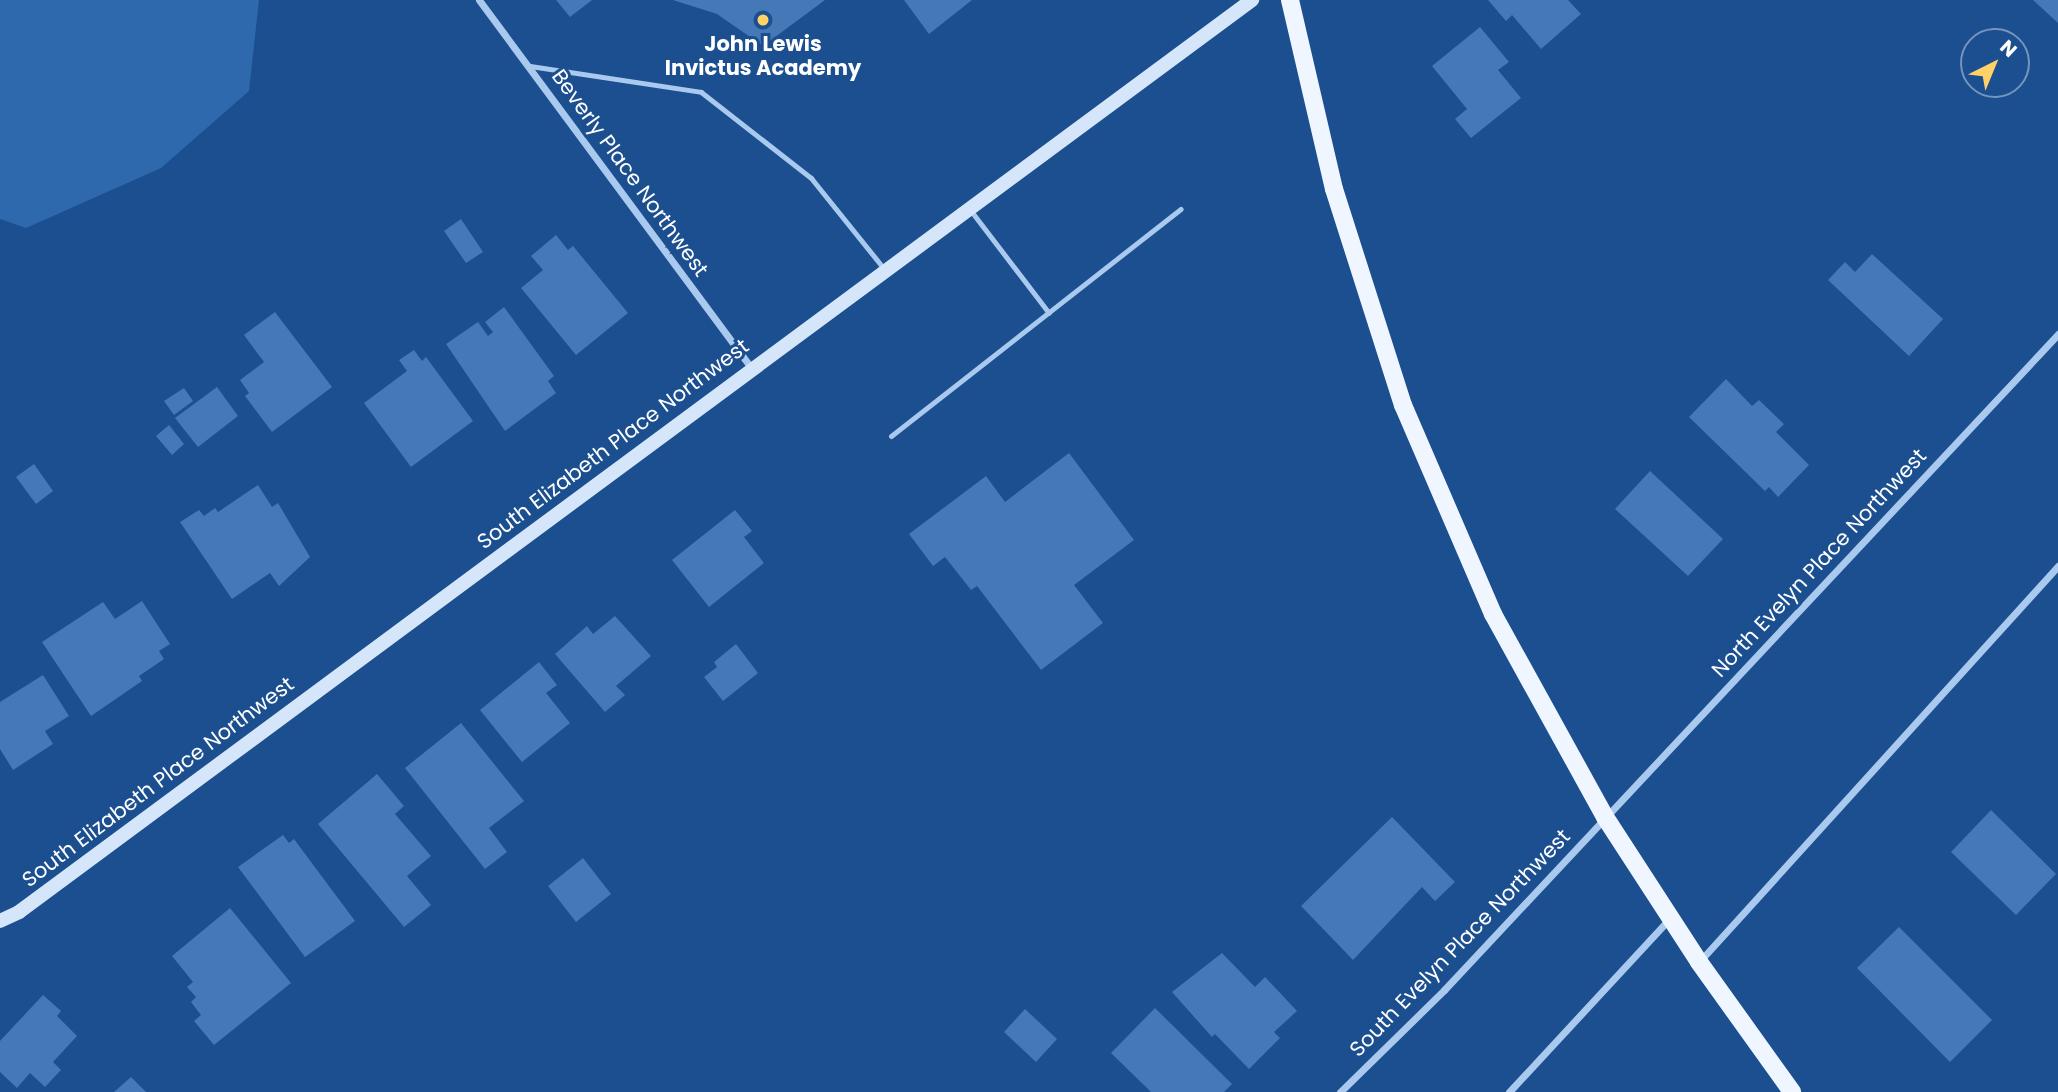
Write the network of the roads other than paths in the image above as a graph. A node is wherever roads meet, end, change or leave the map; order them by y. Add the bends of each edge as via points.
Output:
1 (479, 0) edge
2 (1252, 0) edge
3 (1290, 0) edge
4 (530, 66) junction
5 (969, 208) junction
6 (1181, 209) dead end
7 (885, 270) junction
8 (1049, 313) junction
9 (2058, 334) edge
10 (751, 368) junction
11 (891, 436) dead end
12 (2058, 566) edge
13 (1605, 817) junction
14 (1670, 918) junction
15 (0, 921) edge
16 (1699, 962) junction
17 (1340, 1092) edge
18 (1509, 1092) edge
19 (1793, 1092) edge

1 - 4 street, Beverly Place Northwest
2 - 5 street, South Elizabeth Place Northwest
3 - 13 main road via 1334,189 1403,405 1493,614
4 - 7 lane via 701,92 811,178
4 - 10 street, Beverly Place Northwest
5 - 7 street, South Elizabeth Place Northwest
5 - 8 lane
6 - 8 lane
7 - 10 street, South Elizabeth Place Northwest
8 - 11 lane
9 - 13 street, North Evelyn Place Northwest
10 - 15 street, South Elizabeth Place Northwest via 19,912
12 - 16 street
13 - 14 main road
13 - 17 street, South Evelyn Place Northwest via 1444,990
14 - 16 main road
14 - 18 street
16 - 19 main road

